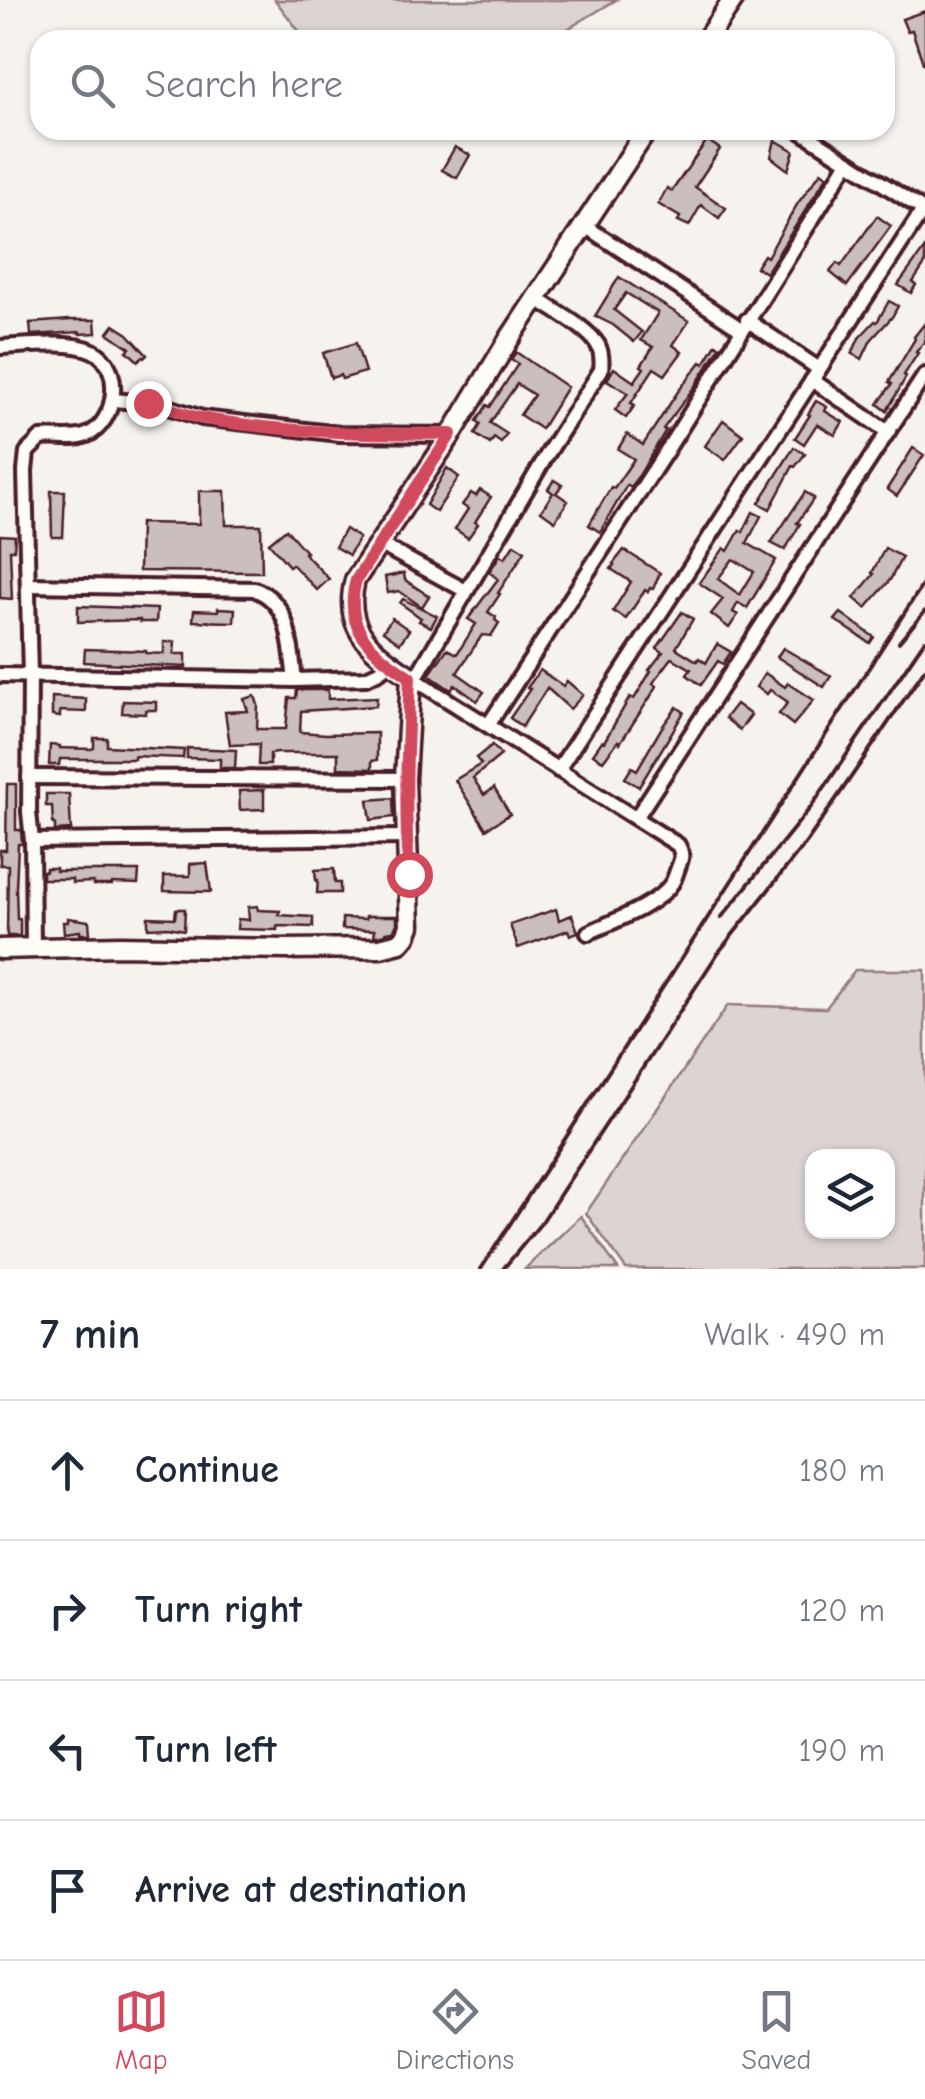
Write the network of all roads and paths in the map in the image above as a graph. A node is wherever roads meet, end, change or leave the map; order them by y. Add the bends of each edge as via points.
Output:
1 (733, 0) edge
2 (713, 30) edge
3 (641, 140) edge
4 (814, 140) edge
5 (848, 162) junction
6 (924, 210) edge
7 (585, 226) junction
8 (536, 298) junction
9 (744, 325) junction
10 (0, 347) edge
11 (815, 375) junction
12 (925, 375) edge
13 (113, 400) junction
14 (888, 432) junction
15 (451, 434) junction
16 (379, 544) junction
17 (29, 585) junction
18 (466, 591) junction
19 (388, 662) junction
20 (0, 675) edge
21 (30, 676) junction
22 (413, 678) junction
23 (295, 680) junction
24 (489, 724) junction
25 (558, 770) junction
26 (29, 777) junction
27 (405, 780) junction
28 (636, 818) junction
29 (405, 837) junction
30 (32, 841) junction
31 (588, 934) dead end
32 (0, 948) edge
33 (33, 948) junction

1 - 2 street
3 - 7 street
4 - 5 street
5 - 6 street
5 - 9 street
6 - 11 street
7 - 8 street
7 - 9 street
8 - 15 street
8 - 18 street via 598,344 601,370
9 - 11 street
9 - 24 street
10 - 13 street via 89,349 106,362
11 - 14 street
11 - 25 street
12 - 14 street
13 - 15 street via 159,404 202,418 357,435
13 - 17 street via 94,431 41,438 27,452
14 - 28 street
15 - 16 street
16 - 18 street
16 - 19 street via 350,600 362,638
17 - 21 street
17 - 23 street via 254,589 284,615
18 - 22 street
19 - 22 street
19 - 23 street via 366,678
20 - 21 street
21 - 23 street
21 - 26 street
22 - 24 street
22 - 27 street
24 - 25 street
25 - 28 street
26 - 27 street
26 - 30 street
27 - 29 street
28 - 31 street via 678,845 682,859 671,884 652,901
29 - 30 street
29 - 33 street via 410,926 393,946
30 - 33 street
32 - 33 street

